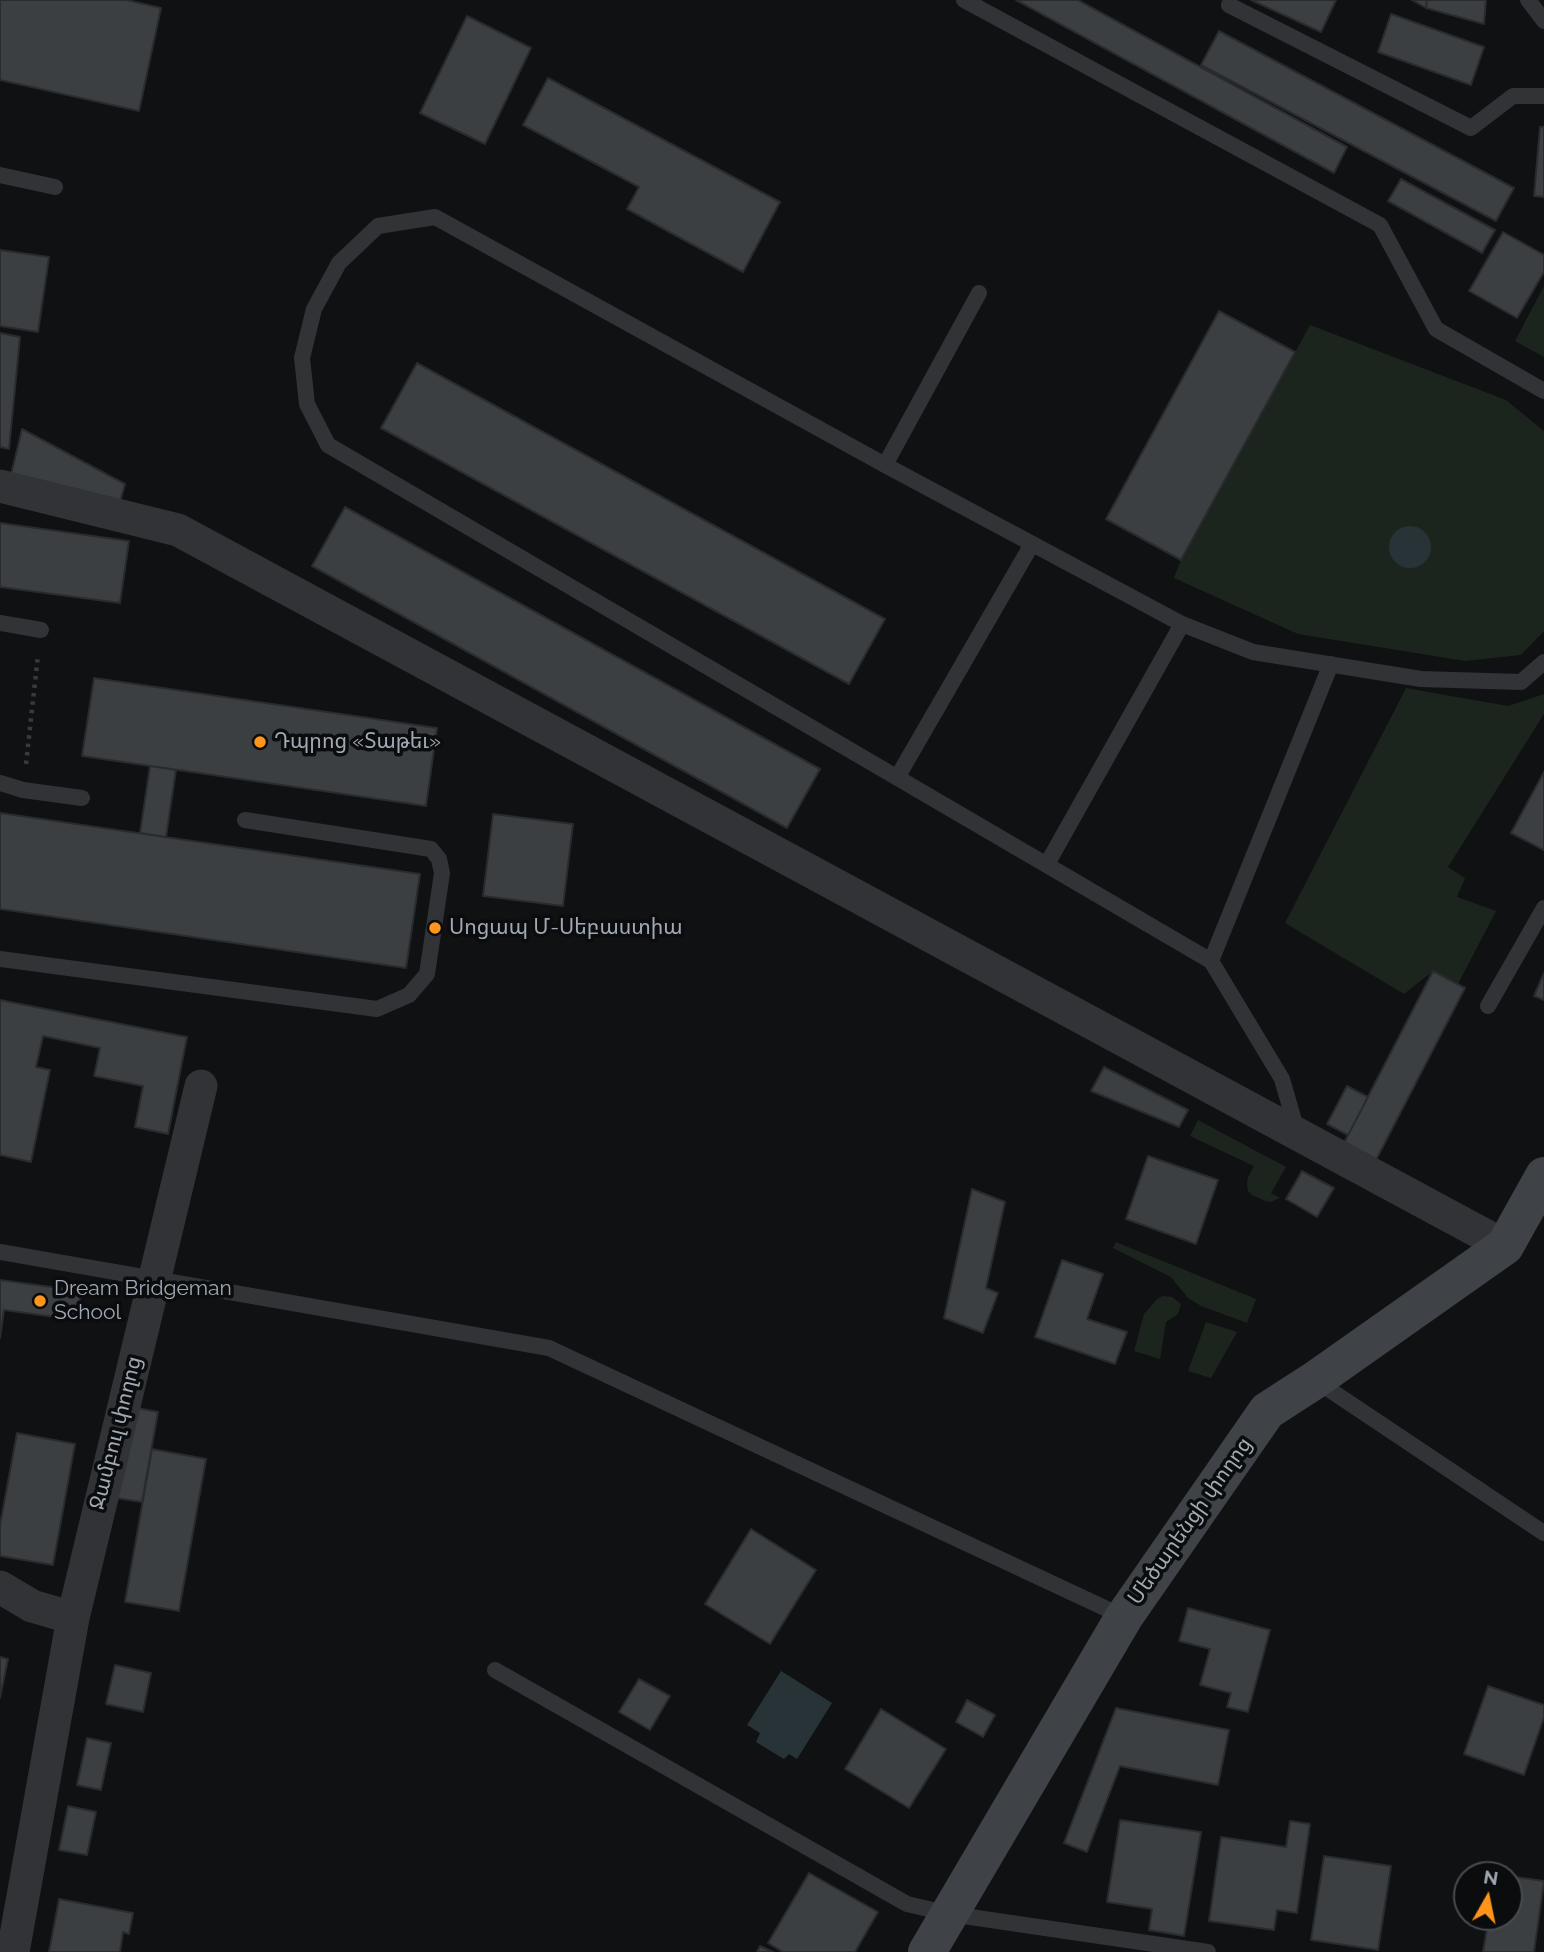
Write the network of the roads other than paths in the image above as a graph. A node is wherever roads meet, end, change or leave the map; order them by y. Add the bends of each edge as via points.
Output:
1 (964, 0) edge
2 (1528, 0) edge
3 (1229, 5) dead end
4 (1544, 21) edge
5 (1544, 96) edge
6 (0, 175) edge
7 (54, 187) dead end
8 (979, 293) dead end
9 (1544, 391) edge
10 (885, 465) junction
11 (0, 486) edge
12 (1032, 544) junction
13 (0, 623) edge
14 (1182, 624) junction
15 (41, 630) road end
16 (1544, 662) edge
17 (1331, 664) junction
18 (898, 776) junction
19 (0, 783) edge
20 (82, 798) dead end
21 (245, 820) dead end
22 (1048, 864) junction
23 (1544, 908) edge
24 (0, 960) edge
25 (1211, 961) junction
26 (1488, 1006) dead end
27 (201, 1086) dead end
28 (1298, 1133) junction
29 (1544, 1176) edge
30 (1505, 1246) junction
31 (0, 1252) edge
32 (154, 1279) junction
33 (1315, 1380) junction
34 (1544, 1533) edge
35 (0, 1587) edge
36 (1124, 1617) junction
37 (73, 1618) junction
38 (495, 1670) dead end
39 (950, 1914) junction
40 (13, 1952) edge
41 (928, 1952) edge
42 (1208, 1952) edge

1 - 9 lane via 1380,225 1436,329
2 - 4 lane
3 - 5 lane via 1471,128 1513,96
6 - 7 lane
8 - 10 lane
10 - 12 lane
10 - 18 lane via 435,217 377,226 339,263 314,309 302,358 307,404 328,445
11 - 28 street via 178,530
12 - 14 lane
12 - 18 lane
13 - 15 lane
14 - 17 lane via 1253,652
14 - 22 lane
16 - 17 lane via 1521,682 1421,679
17 - 25 lane
18 - 22 lane
19 - 20 lane
21 - 24 lane via 431,849 442,873 435,923 427,974 409,995 377,1009
22 - 25 lane
23 - 26 lane
25 - 28 lane via 1282,1079
27 - 32 street, Ջամբուլ փողոց
28 - 30 street
29 - 30 street, Մեծարենցի փողոց
30 - 33 street, Մեծարենցի փողոց
31 - 32 lane
32 - 36 lane via 549,1348
32 - 37 street, Ջամբուլ փողոց
33 - 34 lane
33 - 36 street, Մեծարենցի փողոց via 1267,1410
35 - 37 street via 32,1606
36 - 39 street, Մեծարենցի փողոց
37 - 40 street, Ջամբուլ փողոց
38 - 39 lane via 907,1904
39 - 41 street, Մեծարենցի փողոց
39 - 42 lane

